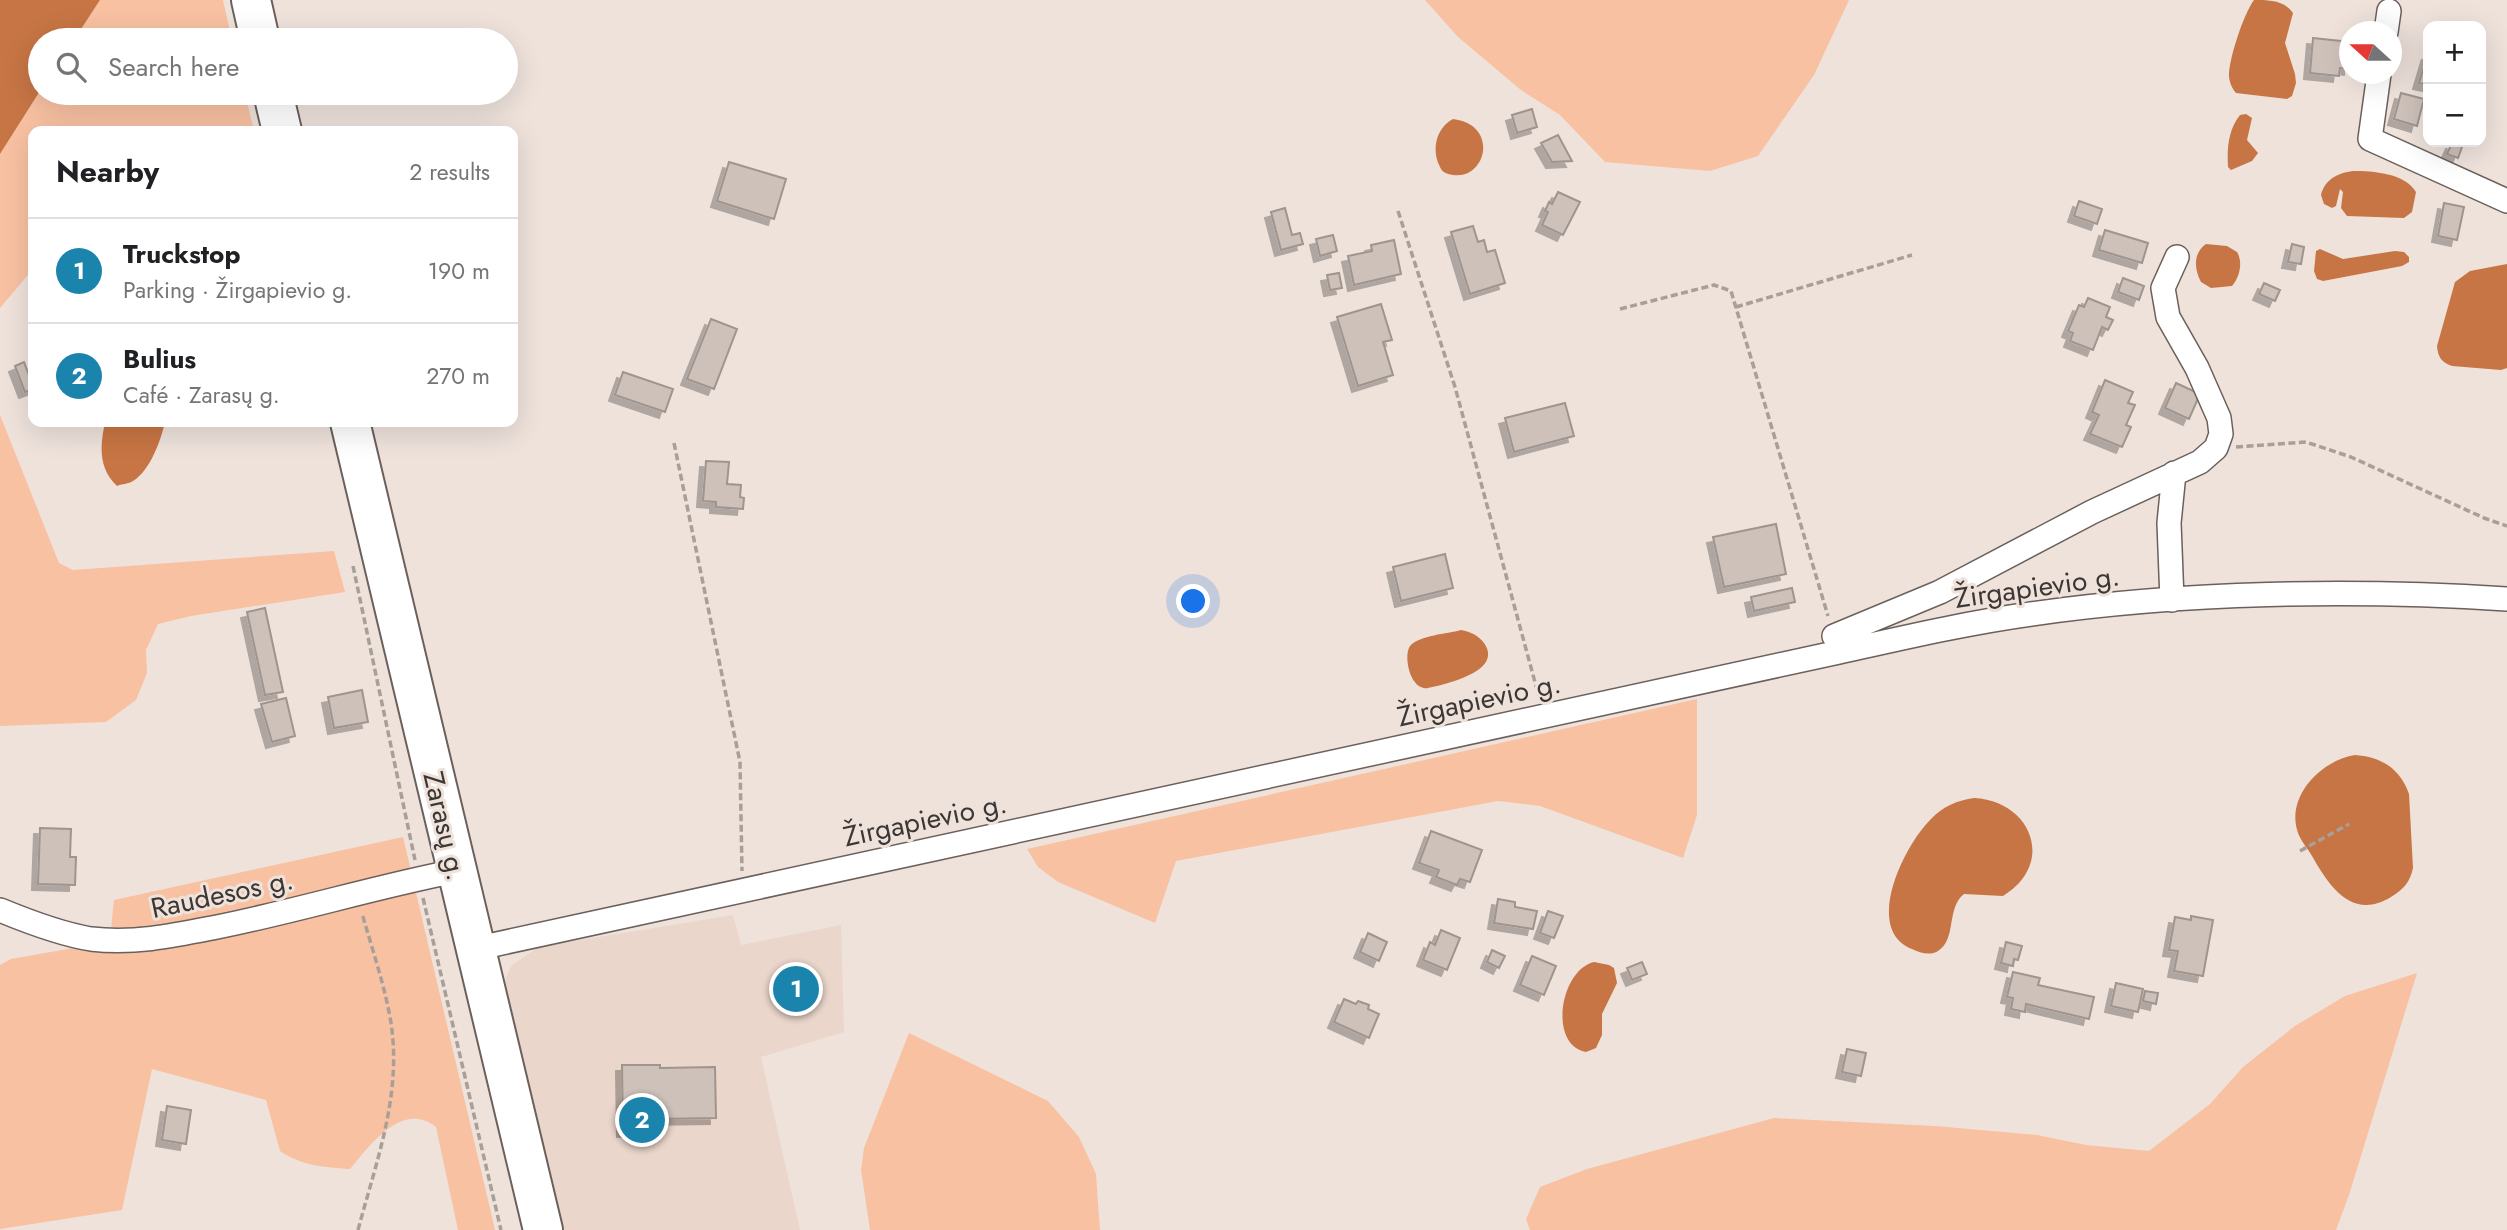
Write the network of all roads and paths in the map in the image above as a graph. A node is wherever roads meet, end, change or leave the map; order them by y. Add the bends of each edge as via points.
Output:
1 (251, 0) edge
2 (257, 28) edge
3 (2378, 84) edge
4 (276, 105) edge
5 (281, 126) edge
6 (2507, 201) edge
7 (1398, 211) dead end
8 (1912, 255) dead end
9 (2177, 257) dead end
10 (1736, 307) junction
11 (1620, 309) dead end
12 (351, 427) edge
13 (674, 443) dead end
14 (2216, 448) junction
15 (2174, 473) junction
16 (2507, 526) edge
17 (2507, 599) edge
18 (2172, 600) junction
19 (1834, 636) joint
20 (1545, 716) junction
21 (2349, 824) dead end
22 (2300, 851) dead end
23 (456, 870) junction
24 (742, 891) junction
25 (357, 894) junction
26 (0, 911) edge
27 (474, 949) junction
28 (358, 1230) edge
29 (543, 1230) edge

1 - 2 highway
3 - 6 street via 2370,139
4 - 5 highway
7 - 20 path via 1455,387
8 - 10 path
9 - 14 street via 2163,288 2168,317 2219,418 2221,434
10 - 11 path via 1731,291 1714,285
10 - 19 path
12 - 23 highway, Zarasų g.
13 - 24 path via 740,762
14 - 15 street via 2200,462
14 - 16 path via 2306,442 2351,457
15 - 18 street via 2169,523
15 - 19 street via 1940,592
17 - 18 street, Žirgapievio g. via 2410,595
18 - 20 street, Žirgapievio g. via 2030,614 1953,628
20 - 24 street, Žirgapievio g.
21 - 22 path
23 - 25 street, Raudesos g.
23 - 27 highway, Zarasų g.
24 - 27 street, Žirgapievio g.
25 - 26 street, Raudesos g. via 144,941 91,939
25 - 28 path via 391,1023 394,1069 385,1139
27 - 29 highway, Zarasų g.

